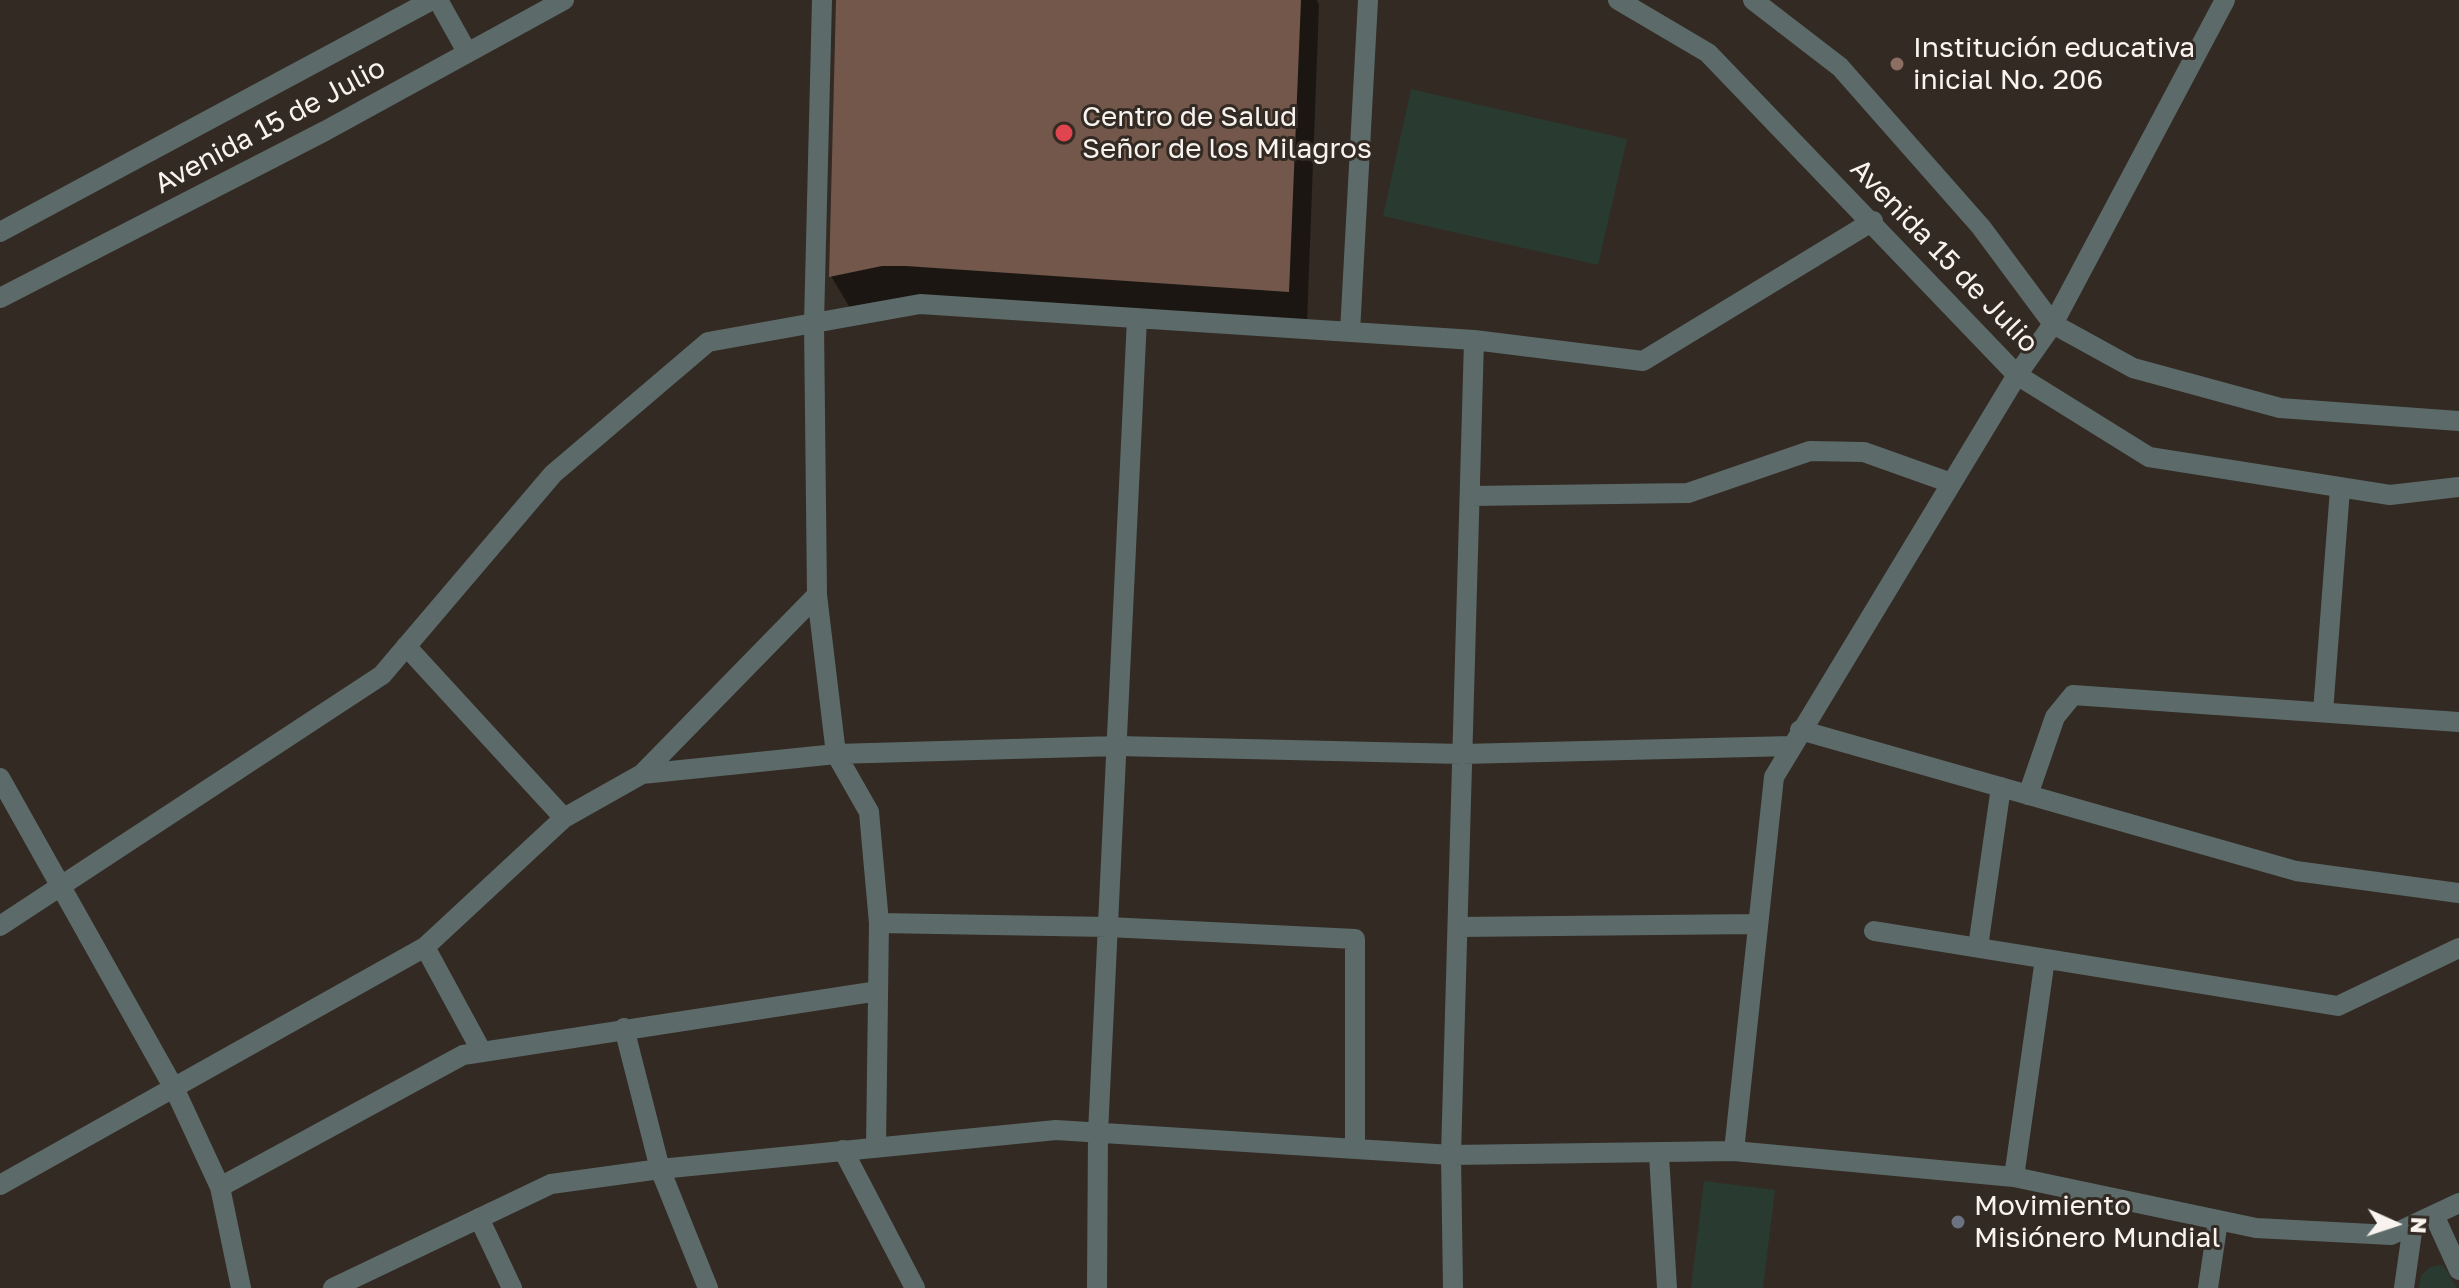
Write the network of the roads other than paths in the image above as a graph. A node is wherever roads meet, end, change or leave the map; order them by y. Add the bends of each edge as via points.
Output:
1 (435, 0) edge
2 (564, 0) edge
3 (822, 0) edge
4 (1368, 0) edge
5 (1618, 0) edge
6 (1753, 0) edge
7 (2225, 0) edge
8 (467, 52) junction
9 (1873, 221) junction
10 (0, 232) edge
11 (0, 298) edge
12 (1137, 318) junction
13 (814, 323) junction
14 (2053, 324) junction
15 (1350, 332) junction
16 (1474, 340) junction
17 (2017, 375) junction
18 (2459, 421) edge
19 (1951, 483) junction
20 (2459, 487) edge
21 (2340, 489) junction
22 (1470, 496) junction
23 (817, 595) junction
24 (406, 646) junction
25 (2323, 712) junction
26 (2459, 722) edge
27 (1796, 738) junction
28 (1117, 746) junction
29 (836, 754) junction
30 (1462, 754) junction
31 (642, 774) junction
32 (0, 778) edge
33 (2001, 787) junction
34 (2028, 795) junction
35 (564, 818) junction
36 (63, 886) junction
37 (2459, 893) edge
38 (879, 923) junction
39 (1758, 924) junction
40 (0, 926) edge
41 (1108, 927) junction
42 (1458, 927) junction
43 (1874, 931) dead end
44 (425, 947) junction
45 (1978, 947) junction
46 (2459, 948) edge
47 (2045, 959) junction
48 (878, 991) junction
49 (624, 1028) junction
50 (482, 1052) junction
51 (175, 1090) junction
52 (1098, 1133) junction
53 (876, 1147) junction
54 (1355, 1149) junction
55 (843, 1150) junction
56 (1734, 1151) junction
57 (1451, 1155) junction
58 (1659, 1155) junction
59 (660, 1169) junction
60 (2014, 1177) junction
61 (0, 1185) edge
62 (220, 1187) junction
63 (2459, 1203) edge
64 (2434, 1215) junction
65 (479, 1218) junction
66 (2218, 1221) junction
67 (2413, 1225) junction
68 (2459, 1270) edge
69 (241, 1288) edge
70 (333, 1288) edge
71 (512, 1288) edge
72 (708, 1288) edge
73 (915, 1288) edge
74 (1097, 1288) edge
75 (1453, 1288) edge
76 (1667, 1288) edge
77 (2208, 1288) edge
78 (2404, 1288) edge

1 - 8 street
1 - 10 street, Avenida 15 de Julio
2 - 8 street, Avenida 15 de Julio
3 - 13 street
4 - 15 street
5 - 9 street, Avenida 15 de Julio via 1708,53
6 - 14 street, Avenida 15 de Julio via 1840,67 1981,227
7 - 14 street
8 - 11 street, Avenida 15 de Julio
9 - 16 street via 1643,361
9 - 17 street, Avenida 15 de Julio
12 - 13 street via 920,304
12 - 15 street
12 - 28 street
13 - 23 street
13 - 24 street via 708,342 553,474
14 - 17 street
14 - 18 street, Avenida 15 de Julio via 2133,368 2280,408
15 - 16 street
16 - 22 street
17 - 19 street
17 - 21 street, Avenida 15 de Julio via 2149,457
19 - 22 street via 1864,452 1810,451 1688,493
19 - 27 street
20 - 21 street, Avenida 15 de Julio via 2390,495
21 - 25 street
22 - 30 street
23 - 29 street
23 - 31 street
24 - 35 street
24 - 36 street via 382,675
25 - 26 street
25 - 34 street via 2073,695 2055,717
27 - 30 street
27 - 33 street
27 - 39 street via 1774,777
28 - 29 street
28 - 30 street
28 - 41 street
29 - 31 street
29 - 38 street via 869,812
30 - 42 street
31 - 35 street
32 - 36 street
33 - 34 street
33 - 45 street
34 - 37 street via 2296,871
35 - 44 street
36 - 40 street
36 - 51 street
38 - 41 street
38 - 48 street
39 - 42 street
39 - 56 street
41 - 52 street
41 - 54 street via 1355,939
42 - 57 street
43 - 45 street
44 - 50 street
44 - 51 street
45 - 47 street
46 - 47 street via 2338,1006
47 - 60 street
48 - 49 street
48 - 53 street
49 - 50 street
49 - 59 street
50 - 62 street via 463,1055
51 - 61 street
51 - 62 street
52 - 53 street via 1056,1130
52 - 54 street
52 - 74 street
53 - 55 street
54 - 57 street
55 - 59 street
55 - 73 street
56 - 58 street
56 - 60 street
57 - 58 street
57 - 75 street
58 - 76 street
59 - 65 street via 551,1184
59 - 72 street
60 - 66 street
62 - 69 street
63 - 64 street
64 - 67 street
64 - 68 street
65 - 70 street
65 - 71 street
66 - 67 street via 2391,1235
66 - 77 street
67 - 78 street

